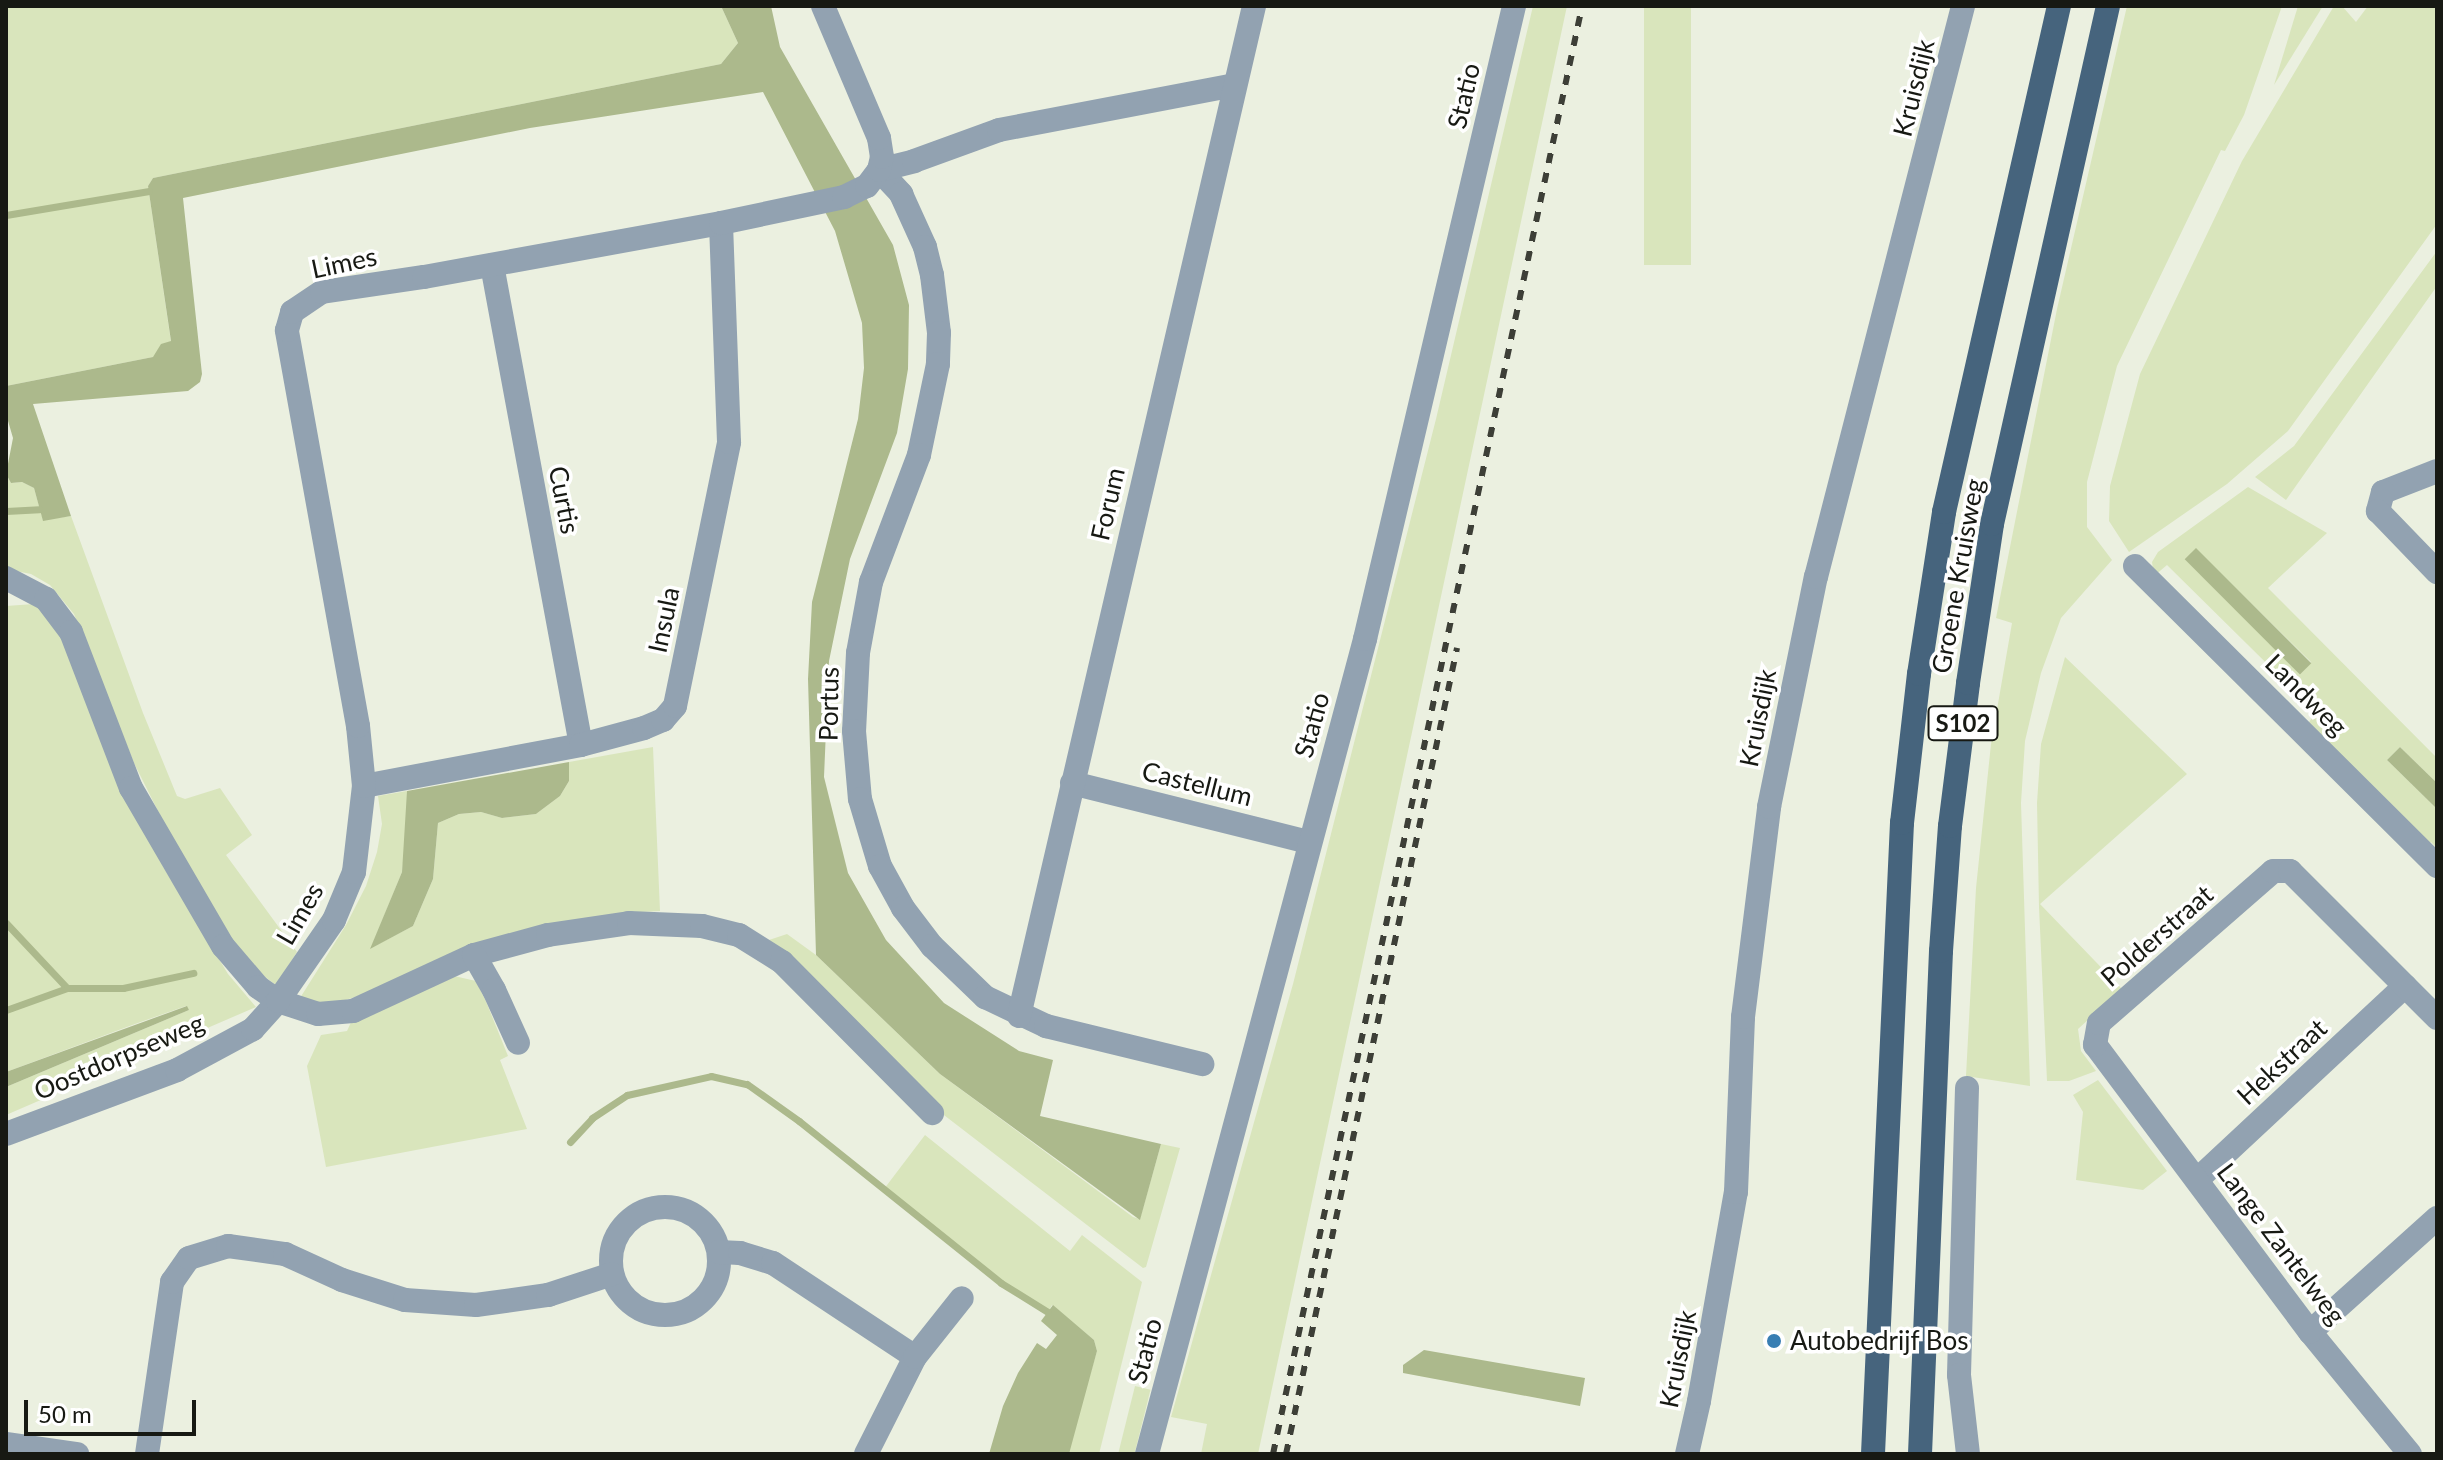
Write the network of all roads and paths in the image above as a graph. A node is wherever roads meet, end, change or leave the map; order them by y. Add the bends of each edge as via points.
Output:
1 (823, 6) edge
2 (1254, 6) edge
3 (1514, 6) edge
4 (1963, 6) edge
5 (2059, 6) edge
6 (2108, 6) edge
7 (1235, 85) junction
8 (873, 178) junction
9 (721, 223) junction
10 (492, 265) junction
11 (2437, 471) edge
12 (2135, 566) dead end
13 (2437, 572) edge
14 (6, 578) edge
15 (581, 745) junction
16 (1072, 783) junction
17 (364, 786) junction
18 (1309, 842) junction
19 (2437, 866) edge
20 (474, 955) junction
21 (2405, 986) junction
22 (278, 1001) junction
23 (1019, 1016) junction
24 (2437, 1018) edge
25 (253, 1029) joint
26 (518, 1043) dead end
27 (1202, 1064) dead end
28 (2109, 1065) joint
29 (1967, 1088) dead end
30 (932, 1113) dead end
31 (6, 1134) edge
32 (2198, 1179) junction
33 (2437, 1218) edge
34 (719, 1252) junction
35 (612, 1274) junction
36 (962, 1298) dead end
37 (2310, 1332) junction
38 (915, 1357) junction
39 (6, 1444) edge
40 (77, 1454) edge
41 (147, 1454) edge
42 (866, 1454) edge
43 (1147, 1454) edge
44 (1687, 1454) edge
45 (1873, 1454) edge
46 (1920, 1454) edge
47 (1968, 1454) edge
48 (2410, 1454) edge

1 - 8 street via 879,138 882,157
2 - 7 street, Forum
3 - 18 street, Statio via 1365,639
4 - 44 street, Kruisdijk via 1816,577 1769,807 1743,1017 1736,1192
5 - 45 main road, Groene Kruisweg / S102 via 1944,512 1919,674 1902,823
6 - 46 main road, Groene Kruisweg / S102 via 1992,524 1968,683 1941,951
7 - 8 street, Limes via 999,130
7 - 16 street, Forum
8 - 9 street, Limes via 844,197
8 - 23 street, Portus via 901,194 925,247 937,301 938,364 919,455 871,582 858,653 854,731 860,799 880,866 903,908 932,946 985,997
9 - 10 street, Limes
9 - 15 street, Insula via 729,442 675,706 663,720 644,728
10 - 15 street, Curtis
10 - 17 street, Limes via 322,292 292,312 287,330 358,726
11 - 13 street via 2392,488 2379,499 2378,511
12 - 19 street, Landweg
14 - 22 street via 46,599 71,632 131,788 223,946 258,987
15 - 17 street, Insula
16 - 18 street, Castellum
16 - 23 street, Forum
17 - 22 street, Limes via 354,872 334,920
18 - 43 street, Statio
20 - 22 street via 353,1011 318,1014
20 - 26 street
20 - 30 street via 548,935 629,923 702,926 739,935 782,962
21 - 24 street
21 - 28 street, Polderstraat via 2290,871 2273,871 2099,1023 2095,1045
21 - 32 street, Hekstraat
22 - 25 street, Limes
23 - 27 street, Portus
25 - 31 street, Oostdorpseweg via 177,1070
28 - 32 street, Lange Zantelweg
29 - 47 street via 1959,1375
32 - 37 street, Lange Zantelweg
33 - 37 street
34 - 35 street via 712,1288 704,1300 678,1314 649,1313 631,1304
34 - 35 street via 704,1224 691,1214 660,1207 644,1211 619,1231
34 - 38 street via 773,1263
35 - 41 street via 548,1295 476,1305 405,1300 285,1254 228,1246 189,1258 172,1282
36 - 38 street
37 - 48 street, Lange Zantelweg
38 - 42 street
39 - 40 street

